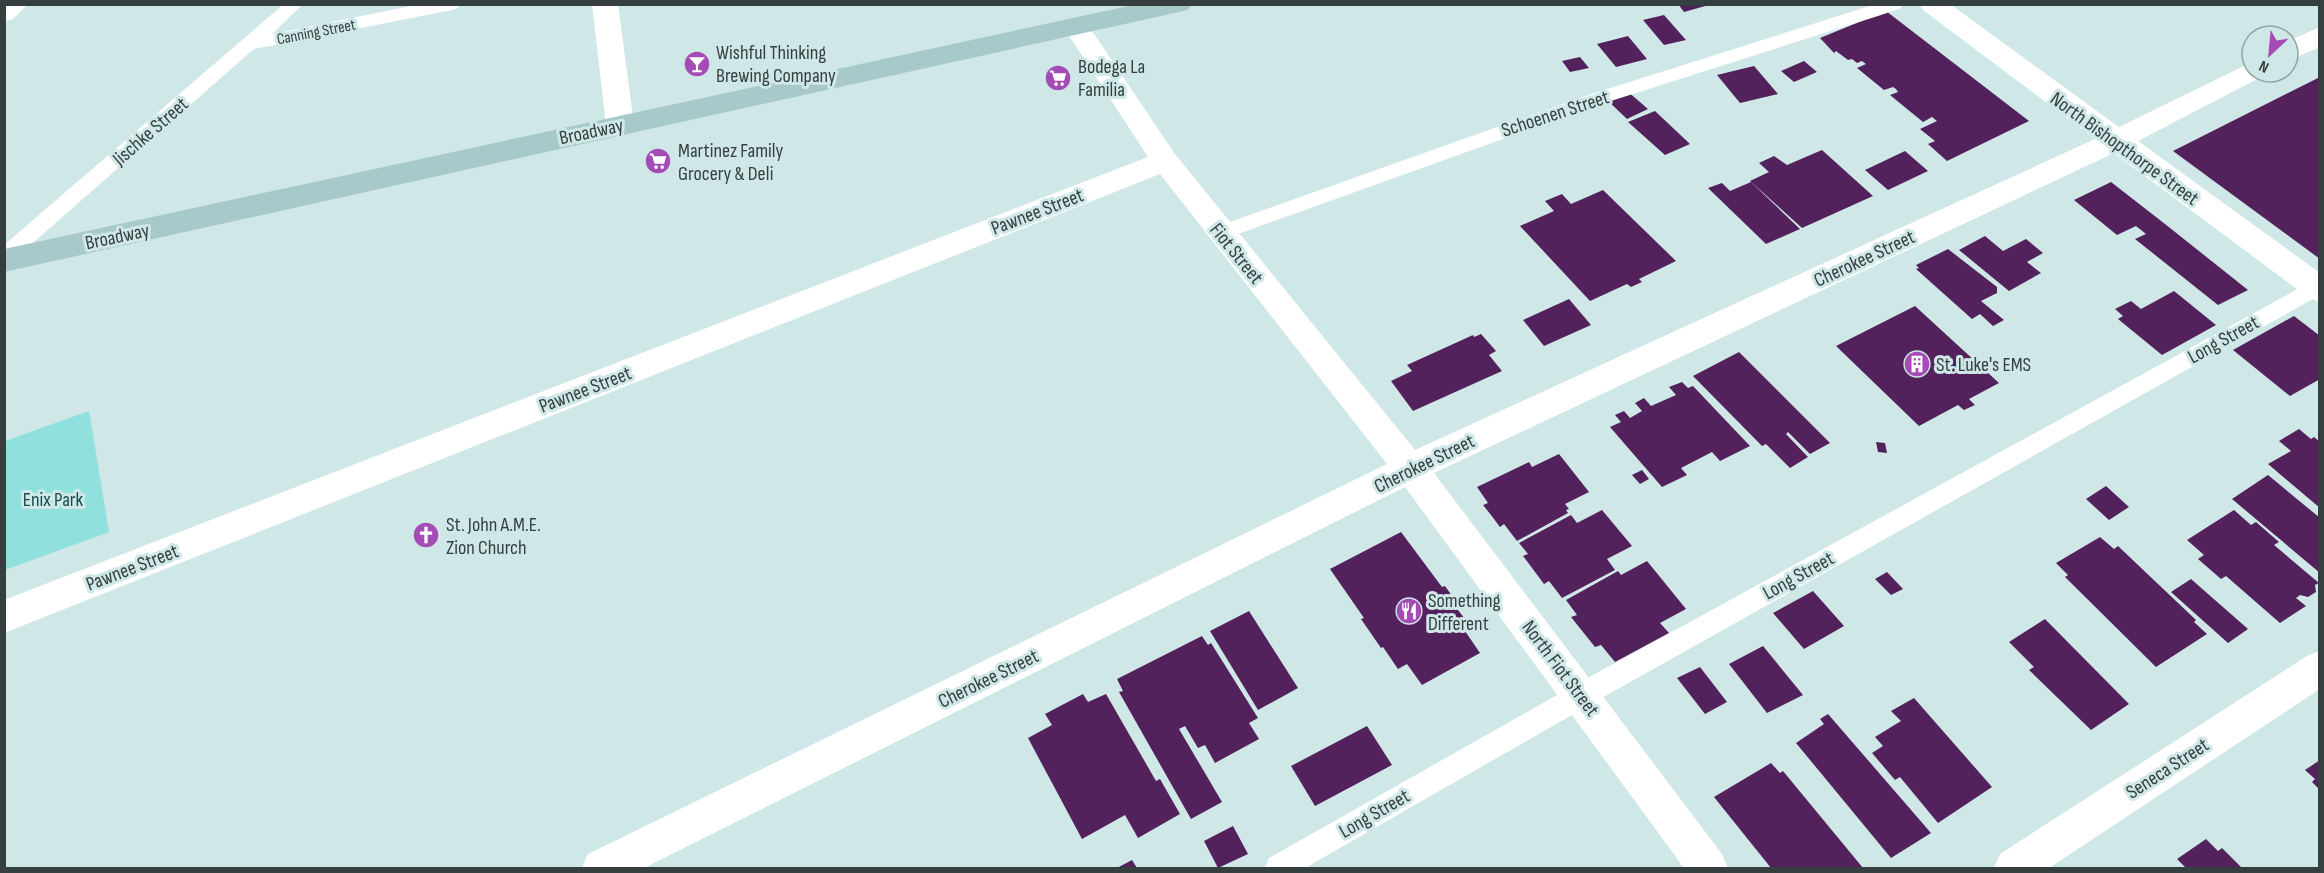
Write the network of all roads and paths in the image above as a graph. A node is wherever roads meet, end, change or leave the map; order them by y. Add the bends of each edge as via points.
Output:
1 (15, 4) edge
2 (295, 4) edge
3 (453, 4) edge
4 (605, 4) edge
5 (1179, 4) edge
6 (1895, 4) edge
7 (1932, 4) edge
8 (4, 13) edge
9 (1077, 28) junction
10 (2319, 36) edge
11 (250, 44) junction
12 (2300, 46) edge
13 (2240, 77) edge
14 (620, 125) junction
15 (2115, 141) junction
16 (1165, 161) junction
17 (1220, 233) junction
18 (4, 259) edge
19 (2318, 288) edge
20 (1411, 468) junction
21 (4, 617) edge
22 (2319, 668) edge
23 (1582, 695) junction
24 (602, 868) edge
25 (1278, 868) edge
26 (1708, 868) edge
27 (2014, 868) edge

1 - 8 street
2 - 11 lane, Jischke Street
3 - 11 lane, Canning Street
4 - 14 street
5 - 9 main road, Broadway
6 - 17 lane, Schoenen Street via 1467,142
7 - 15 street, North Bishopthorpe Street
9 - 14 main road, Broadway
9 - 16 street, Fiot Street
10 - 12 street
11 - 18 lane, Jischke Street
13 - 15 street, Cherokee Street
14 - 18 main road, Broadway
15 - 19 street, North Bishopthorpe Street
15 - 20 street, Cherokee Street
16 - 17 street, Fiot Street
16 - 21 street, Pawnee Street
17 - 20 street, Fiot Street
19 - 23 lane, Long Street
20 - 23 street, North Fiot Street
20 - 24 street, Cherokee Street
22 - 27 street, Seneca Street
23 - 25 lane, Long Street
23 - 26 street, North Fiot Street

